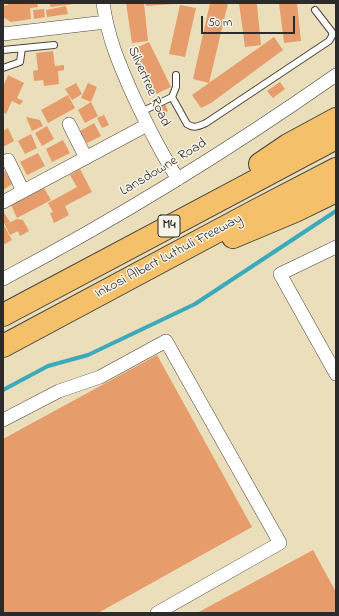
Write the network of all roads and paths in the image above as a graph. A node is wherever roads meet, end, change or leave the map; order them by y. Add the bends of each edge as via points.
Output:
1 (103, 3) edge
2 (315, 10) dead end
3 (106, 22) junction
4 (3, 34) edge
5 (54, 44) dead end
6 (22, 48) junction
7 (3, 50) edge
8 (3, 68) edge
9 (176, 75) dead end
10 (336, 76) edge
11 (172, 97) junction
12 (141, 112) junction
13 (336, 119) edge
14 (68, 124) dead end
15 (146, 125) junction
16 (336, 138) edge
17 (86, 158) junction
18 (8, 160) dead end
19 (336, 169) edge
20 (178, 179) junction
21 (24, 191) junction
22 (336, 191) edge
23 (3, 202) edge
24 (153, 234) junction
25 (336, 247) edge
26 (3, 279) edge
27 (117, 286) junction
28 (3, 315) edge
29 (3, 346) edge
30 (336, 374) edge
31 (3, 420) edge
32 (158, 613) edge

1 - 3 street, Silvertree Road
2 - 11 lane via 332,32 329,41 206,123 197,127 187,124
3 - 4 street
3 - 12 street, Silvertree Road via 112,48
5 - 6 lane
6 - 7 lane
6 - 8 lane via 20,62
9 - 11 lane via 176,87
10 - 20 street, Lansdowne Road via 236,144
11 - 12 lane
12 - 15 street, Silvertree Road
13 - 24 highway via 288,145
14 - 17 street
15 - 17 street
15 - 20 street, Silvertree Road
16 - 24 highway, Inkosi Albert Luthuli Freeway / M4
17 - 21 street
18 - 21 street
19 - 27 highway, Inkosi Albert Luthuli Freeway / M4
20 - 26 street, Lansdowne Road
21 - 23 street
22 - 27 highway via 296,211
24 - 28 highway, Inkosi Albert Luthuli Freeway / M4
25 - 30 street via 280,274
27 - 29 highway, Inkosi Albert Luthuli Freeway / M4
31 - 32 street via 59,391 100,377 166,342 280,543

